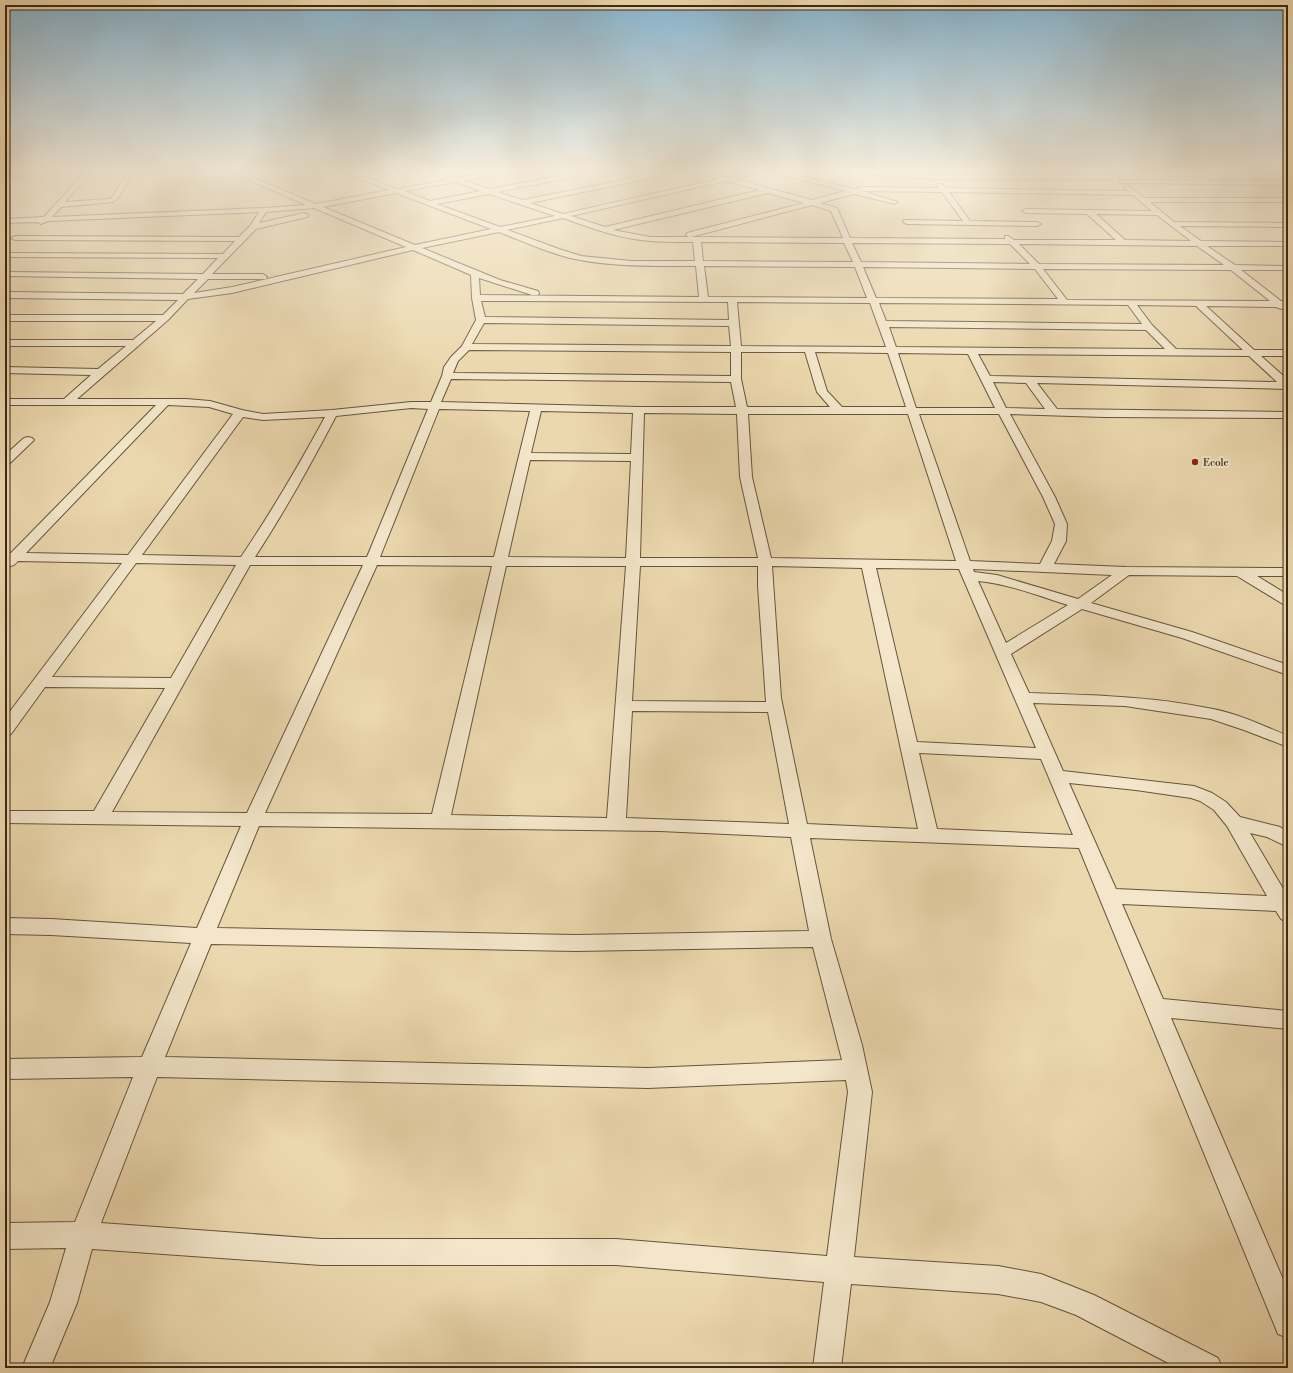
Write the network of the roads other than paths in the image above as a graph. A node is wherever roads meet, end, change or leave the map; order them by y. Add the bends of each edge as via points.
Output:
1 (18, 236) edge
2 (245, 236) edge
3 (385, 236) edge
4 (466, 236) edge
5 (516, 236) edge
6 (631, 236) edge
7 (689, 236) edge
8 (846, 236) edge
9 (861, 236) edge
10 (978, 236) edge
11 (1006, 236) edge
12 (1049, 236) dead end
13 (1115, 236) edge
14 (1189, 236) edge
15 (242, 239) junction
16 (672, 240) junction
17 (697, 240) junction
18 (848, 240) junction
19 (1013, 243) junction
20 (1055, 243) junction
21 (1123, 243) junction
22 (1199, 243) junction
23 (1288, 244) edge
24 (413, 248) junction
25 (5, 255) edge
26 (226, 256) junction
27 (699, 263) junction
28 (859, 264) junction
29 (1037, 266) junction
30 (1232, 267) junction
31 (1288, 268) edge
32 (475, 273) junction
33 (5, 274) edge
34 (207, 276) junction
35 (287, 277) junction
36 (5, 295) edge
37 (185, 297) junction
38 (476, 298) junction
39 (552, 298) junction
40 (872, 299) junction
41 (704, 300) junction
42 (732, 300) junction
43 (1064, 302) junction
44 (1131, 303) junction
45 (1199, 304) junction
46 (1278, 304) junction
47 (1288, 304) edge
48 (1288, 312) edge
49 (5, 318) edge
50 (165, 318) junction
51 (481, 320) junction
52 (733, 323) junction
53 (883, 324) junction
54 (1149, 327) junction
55 (5, 343) edge
56 (133, 343) junction
57 (466, 347) junction
58 (736, 350) junction
59 (809, 350) junction
60 (891, 350) junction
61 (972, 351) junction
62 (1173, 352) junction
63 (1251, 353) junction
64 (1288, 353) edge
65 (5, 370) edge
66 (100, 372) junction
67 (447, 376) junction
68 (736, 379) junction
69 (985, 379) junction
70 (1029, 380) junction
71 (1287, 385) edge
72 (5, 402) edge
73 (67, 402) junction
74 (165, 402) junction
75 (436, 406) junction
76 (536, 408) junction
77 (639, 410) junction
78 (742, 410) junction
79 (839, 410) junction
80 (912, 411) junction
81 (1002, 411) junction
82 (240, 413) junction
83 (332, 413) junction
84 (1054, 413) junction
85 (1288, 415) edge
86 (28, 440) dead end
87 (525, 456) junction
88 (637, 458) junction
89 (5, 461) edge
90 (10, 557) edge
91 (132, 560) junction
92 (245, 561) junction
93 (372, 561) junction
94 (499, 562) junction
95 (633, 562) junction
96 (764, 562) junction
97 (868, 564) junction
98 (5, 568) edge
99 (1045, 568) junction
100 (967, 570) junction
101 (1126, 571) junction
102 (1239, 571) junction
103 (1288, 572) edge
104 (1288, 601) edge
105 (1080, 604) junction
106 (1002, 652) junction
107 (1288, 670) edge
108 (41, 682) junction
109 (176, 683) junction
110 (1023, 698) junction
111 (623, 706) junction
112 (775, 707) junction
113 (5, 730) edge
114 (1288, 742) edge
115 (908, 748) junction
116 (1048, 754) junction
117 (1057, 776) junction
118 (5, 817) edge
119 (100, 817) junction
120 (253, 820) junction
121 (440, 821) junction
122 (1234, 822) junction
123 (616, 824) junction
124 (799, 830) junction
125 (929, 835) junction
126 (1288, 840) edge
127 (1086, 842) junction
128 (1109, 896) junction
129 (1285, 909) edge
130 (5, 926) edge
131 (205, 936) junction
132 (821, 939) junction
133 (1156, 1007) junction
134 (1288, 1020) edge
135 (148, 1067) junction
136 (5, 1069) edge
137 (856, 1069) junction
138 (5, 1236) edge
139 (83, 1236) junction
140 (839, 1270) junction
141 (1288, 1324) edge
142 (36, 1368) edge
143 (827, 1368) edge
144 (1208, 1368) edge

1 - 15 street via 13,239
2 - 15 street
3 - 24 street
4 - 24 street
5 - 27 street via 580,258 631,263
6 - 16 street
7 - 16 street
8 - 18 street
9 - 18 street
10 - 19 street
11 - 19 street
12 - 20 street
13 - 21 street
14 - 22 street
15 - 26 street
16 - 17 street
17 - 18 street via 774,237
17 - 27 street
18 - 28 street
19 - 20 street
19 - 29 street
20 - 21 street
21 - 22 street
22 - 23 street
22 - 30 street
24 - 32 street
24 - 35 street
25 - 26 street
26 - 34 street
27 - 28 street
27 - 41 street
28 - 29 street
28 - 40 street
29 - 30 street
29 - 43 street
30 - 31 street
30 - 46 street
32 - 38 street
32 - 39 street
33 - 34 street
34 - 35 street
34 - 37 street
35 - 37 street via 232,290
36 - 37 street
37 - 50 street
38 - 39 street
38 - 51 street
39 - 41 street
40 - 42 street
40 - 43 street
40 - 53 street
41 - 42 street
42 - 52 street
43 - 44 street
44 - 45 street
44 - 54 street
45 - 46 street
45 - 63 street
46 - 47 street
46 - 48 street
49 - 50 street
50 - 56 street
51 - 52 street
51 - 57 street
52 - 58 street
53 - 54 street
53 - 60 street
54 - 62 street
55 - 56 street
56 - 66 street
57 - 58 street
57 - 67 street via 454,359
58 - 59 street
58 - 68 street
59 - 60 street
59 - 79 street via 822,392
60 - 61 street
60 - 80 street
61 - 62 street
61 - 69 street
62 - 63 street
63 - 64 street
63 - 71 street
65 - 66 street
66 - 73 street
67 - 68 street
67 - 75 street
68 - 78 street
69 - 70 street
69 - 81 street
70 - 71 street
70 - 84 street
72 - 73 street
73 - 74 street
74 - 82 street via 210,404
74 - 90 street
75 - 76 street
75 - 83 street via 398,406
75 - 93 street
76 - 77 street
76 - 87 street
77 - 78 street
77 - 88 street
78 - 79 street
78 - 96 street via 746,477 761,538
79 - 80 street
80 - 81 street
80 - 100 street
81 - 84 street
81 - 99 street via 1050,497 1061,524 1059,541
82 - 83 street via 263,417
82 - 91 street
83 - 92 street via 298,477
84 - 85 street
86 - 89 street
87 - 88 street
87 - 94 street
88 - 95 street
90 - 91 street
90 - 98 street
91 - 92 street
91 - 108 street
92 - 93 street
92 - 109 street
93 - 94 street
93 - 120 street
94 - 95 street
94 - 121 street
95 - 96 street
95 - 111 street
96 - 97 street
96 - 112 street
97 - 100 street
97 - 115 street
99 - 100 street
99 - 101 street
100 - 105 street
100 - 106 street
101 - 102 street
101 - 105 street
102 - 103 street
102 - 104 street
105 - 106 street
105 - 107 street via 1187,635
106 - 110 street
108 - 109 street
108 - 113 street
109 - 119 street
110 - 114 street via 1125,701 1206,713 1250,726
110 - 116 street
111 - 112 street
111 - 123 street
112 - 124 street
115 - 116 street
115 - 125 street
116 - 117 street
117 - 122 street via 1194,792 1220,806
117 - 127 street
118 - 119 street
119 - 120 street
120 - 121 street
120 - 131 street
121 - 123 street
122 - 126 street via 1273,832
122 - 129 street
123 - 124 street
124 - 125 street
124 - 132 street
125 - 127 street
127 - 128 street
128 - 129 street
128 - 133 street
130 - 131 street
131 - 132 street via 576,943
131 - 135 street
132 - 137 street
133 - 134 street
133 - 141 street
135 - 136 street
135 - 137 street via 648,1078
135 - 139 street
137 - 140 street via 860,1092
138 - 139 street
139 - 140 street via 321,1252 616,1252
139 - 142 street via 63,1303
140 - 143 street
140 - 144 street via 998,1280 1041,1288 1084,1305

